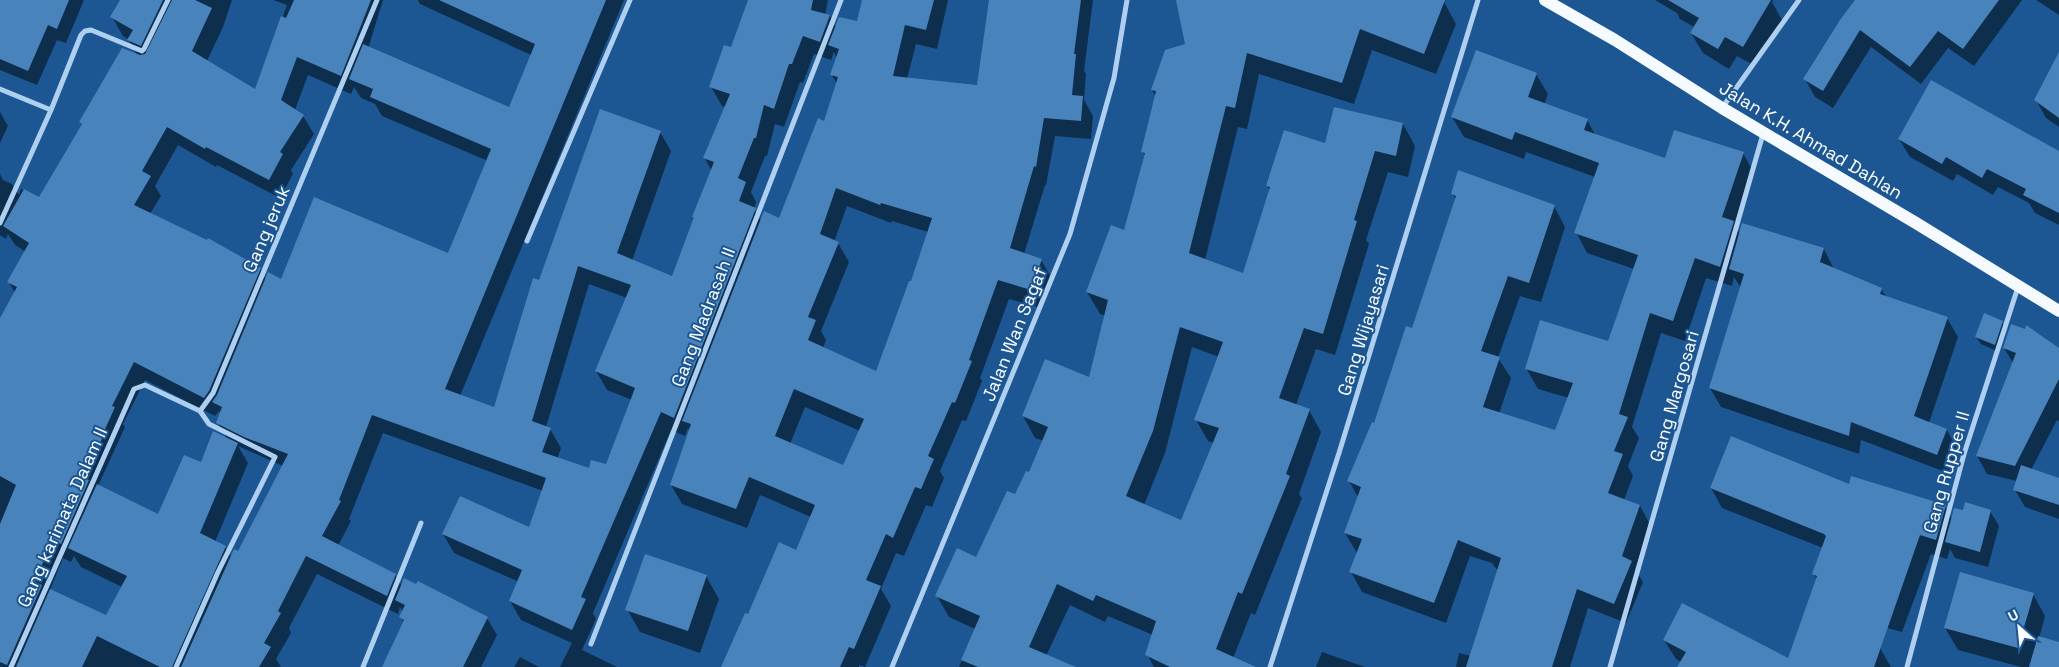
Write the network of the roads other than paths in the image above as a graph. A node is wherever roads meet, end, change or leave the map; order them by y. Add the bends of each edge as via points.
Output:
1 (168, 0) edge
2 (377, 0) edge
3 (630, 0) edge
4 (840, 0) edge
5 (1127, 0) edge
6 (1478, 0) edge
7 (1545, 0) edge
8 (1798, 0) edge
9 (0, 89) edge
10 (1722, 108) junction
11 (51, 110) junction
12 (1763, 133) junction
13 (0, 223) edge
14 (527, 241) dead end
15 (2018, 286) junction
16 (2059, 311) edge
17 (200, 411) junction
18 (421, 523) dead end
19 (592, 644) dead end
20 (11, 667) edge
21 (176, 667) edge
22 (363, 667) edge
23 (892, 667) edge
24 (1270, 667) edge
25 (1610, 667) edge
26 (1907, 667) edge

1 - 11 street via 142,51 91,30 85,31
2 - 17 street, Gang jeruk via 213,393
3 - 14 street
4 - 19 street, Gang Madrasah II
5 - 23 street, Jalan Wan Sagaf via 1114,78 1070,234
6 - 24 street, Gang Wijayasari
7 - 10 main road, Jalan K.H. Ahmad Dahlan
8 - 10 street
9 - 11 street
10 - 12 main road, Jalan K.H. Ahmad Dahlan
11 - 13 street
12 - 15 main road, Jalan K.H. Ahmad Dahlan
12 - 25 street, Gang Margosari
15 - 16 main road, Jalan K.H. Ahmad Dahlan
15 - 26 street, Gang Rupper II via 1964,454
17 - 20 street, Gang karimata Dalam II via 145,385 134,390
17 - 21 street via 209,424 275,457 218,572
18 - 22 street

